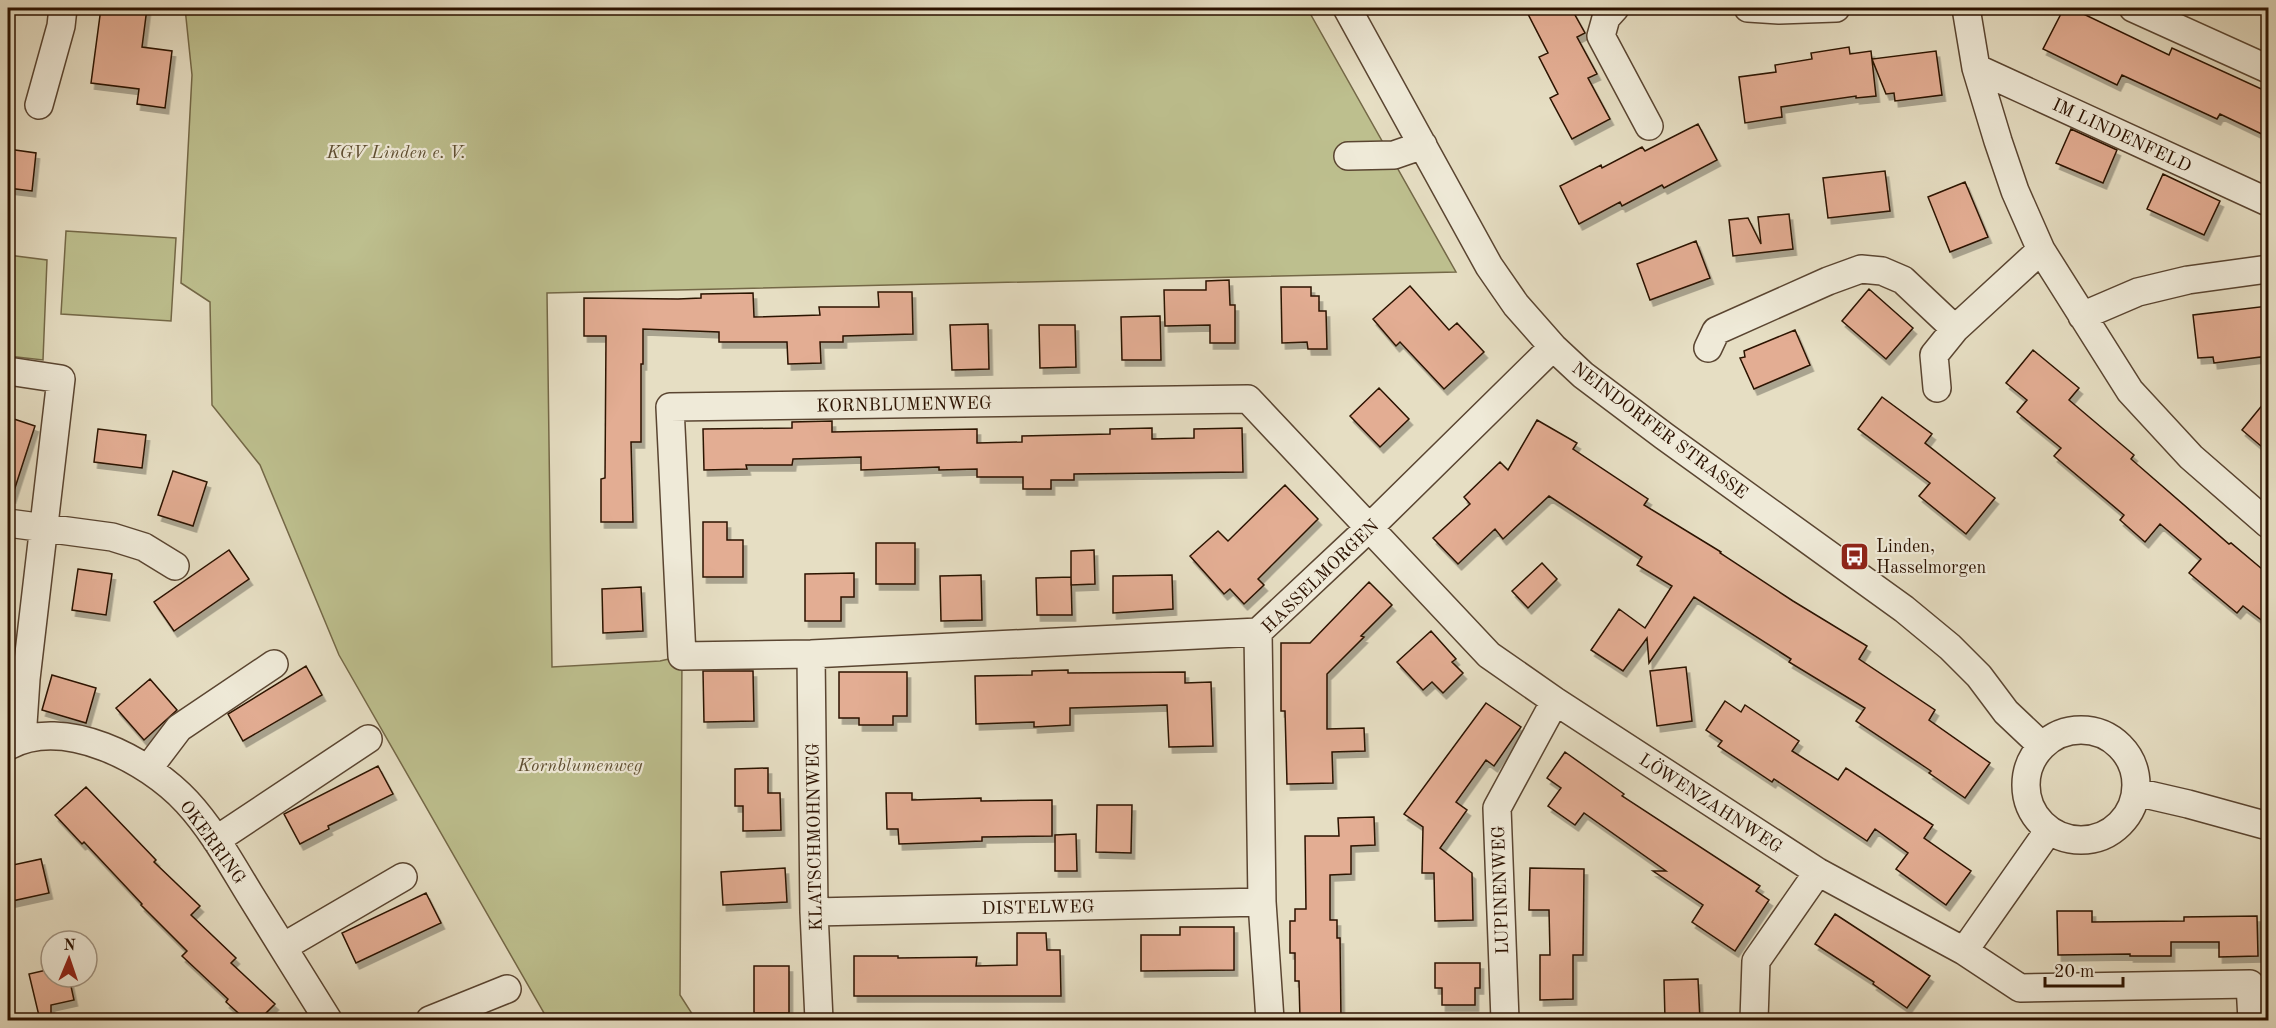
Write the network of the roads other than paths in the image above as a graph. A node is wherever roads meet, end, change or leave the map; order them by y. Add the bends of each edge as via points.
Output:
1 (63, 8) edge
2 (1347, 8) edge
3 (1615, 8) edge
4 (1748, 8) edge
5 (1836, 8) edge
6 (1966, 8) edge
7 (2133, 8) edge
8 (1976, 68) junction
9 (2268, 69) edge
10 (39, 105) dead end
11 (1648, 126) dead end
12 (1423, 145) junction
13 (1348, 156) dead end
14 (2268, 202) edge
15 (2041, 249) junction
16 (2268, 269) edge
17 (2082, 316) junction
18 (1955, 329) junction
19 (1553, 347) junction
20 (1708, 348) dead end
21 (8, 371) edge
22 (1937, 388) dead end
23 (8, 523) edge
24 (2268, 524) edge
25 (43, 528) junction
26 (1369, 528) junction
27 (175, 566) dead end
28 (1258, 632) junction
29 (811, 654) junction
30 (274, 664) dead end
31 (16, 677) edge
32 (1555, 701) junction
33 (368, 739) dead end
34 (15, 742) edge
35 (2042, 746) junction
36 (148, 769) junction
37 (2136, 792) junction
38 (2268, 826) edge
39 (2049, 830) junction
40 (216, 840) junction
41 (1818, 872) junction
42 (403, 877) dead end
43 (1262, 902) junction
44 (814, 912) junction
45 (283, 947) junction
46 (1964, 951) junction
47 (507, 989) dead end
48 (328, 1020) edge
49 (429, 1020) edge
50 (819, 1020) edge
51 (1270, 1020) edge
52 (1505, 1020) edge
53 (1754, 1020) edge
54 (2252, 1020) edge

1 - 10 street
2 - 12 street, NEINDORFER STRASSE
3 - 11 street via 1606,18 1601,36
4 - 5 street
6 - 8 street
7 - 9 street
8 - 14 street, IM LINDENFELD
8 - 15 street via 2015,191
12 - 13 street via 1394,155
12 - 19 street, NEINDORFER STRASSE via 1488,266
15 - 17 street
15 - 18 street
16 - 17 street via 2188,280 2138,292
17 - 24 street via 2130,391 2191,457
18 - 20 street via 1903,280 1882,271 1861,269 1716,331
18 - 22 street via 1934,356
19 - 26 street, HASSELMORGEN
19 - 35 street, NEINDORFER STRASSE via 1583,375 1950,646 2006,712
21 - 25 street via 61,378
23 - 25 street
25 - 27 street via 112,537 144,547
25 - 31 street
26 - 28 street, HASSELMORGEN
26 - 29 street, KORNBLUMENWEG via 1248,399 670,407 682,656
26 - 32 street, LÖWENZAHNWEG via 1489,656
28 - 29 street, KORNBLUMENWEG
28 - 43 street, HASSELMORGEN
29 - 44 street, KLATSCHMOHNWEG
30 - 36 street via 179,728
31 - 34 street
32 - 41 street, LÖWENZAHNWEG
32 - 52 street, LUPINENWEG via 1497,808
33 - 40 street
34 - 36 street, OKERRING via 55,736 81,740 110,749
35 - 37 street via 2058,735 2076,730 2094,731 2111,738 2125,750 2134,766
35 - 39 street via 2031,761 2027,799 2035,816
36 - 40 street, OKERRING via 187,802
37 - 38 street
37 - 39 street via 2126,818 2099,837 2066,838
39 - 46 street
40 - 45 street, OKERRING
41 - 46 street, LÖWENZAHNWEG
41 - 53 street via 1756,960
42 - 45 street
43 - 44 street, DISTELWEG
43 - 51 street, HASSELMORGEN
44 - 50 street, KLATSCHMOHNWEG
45 - 48 street, OKERRING
46 - 54 street via 2020,988 2250,984
47 - 49 street

